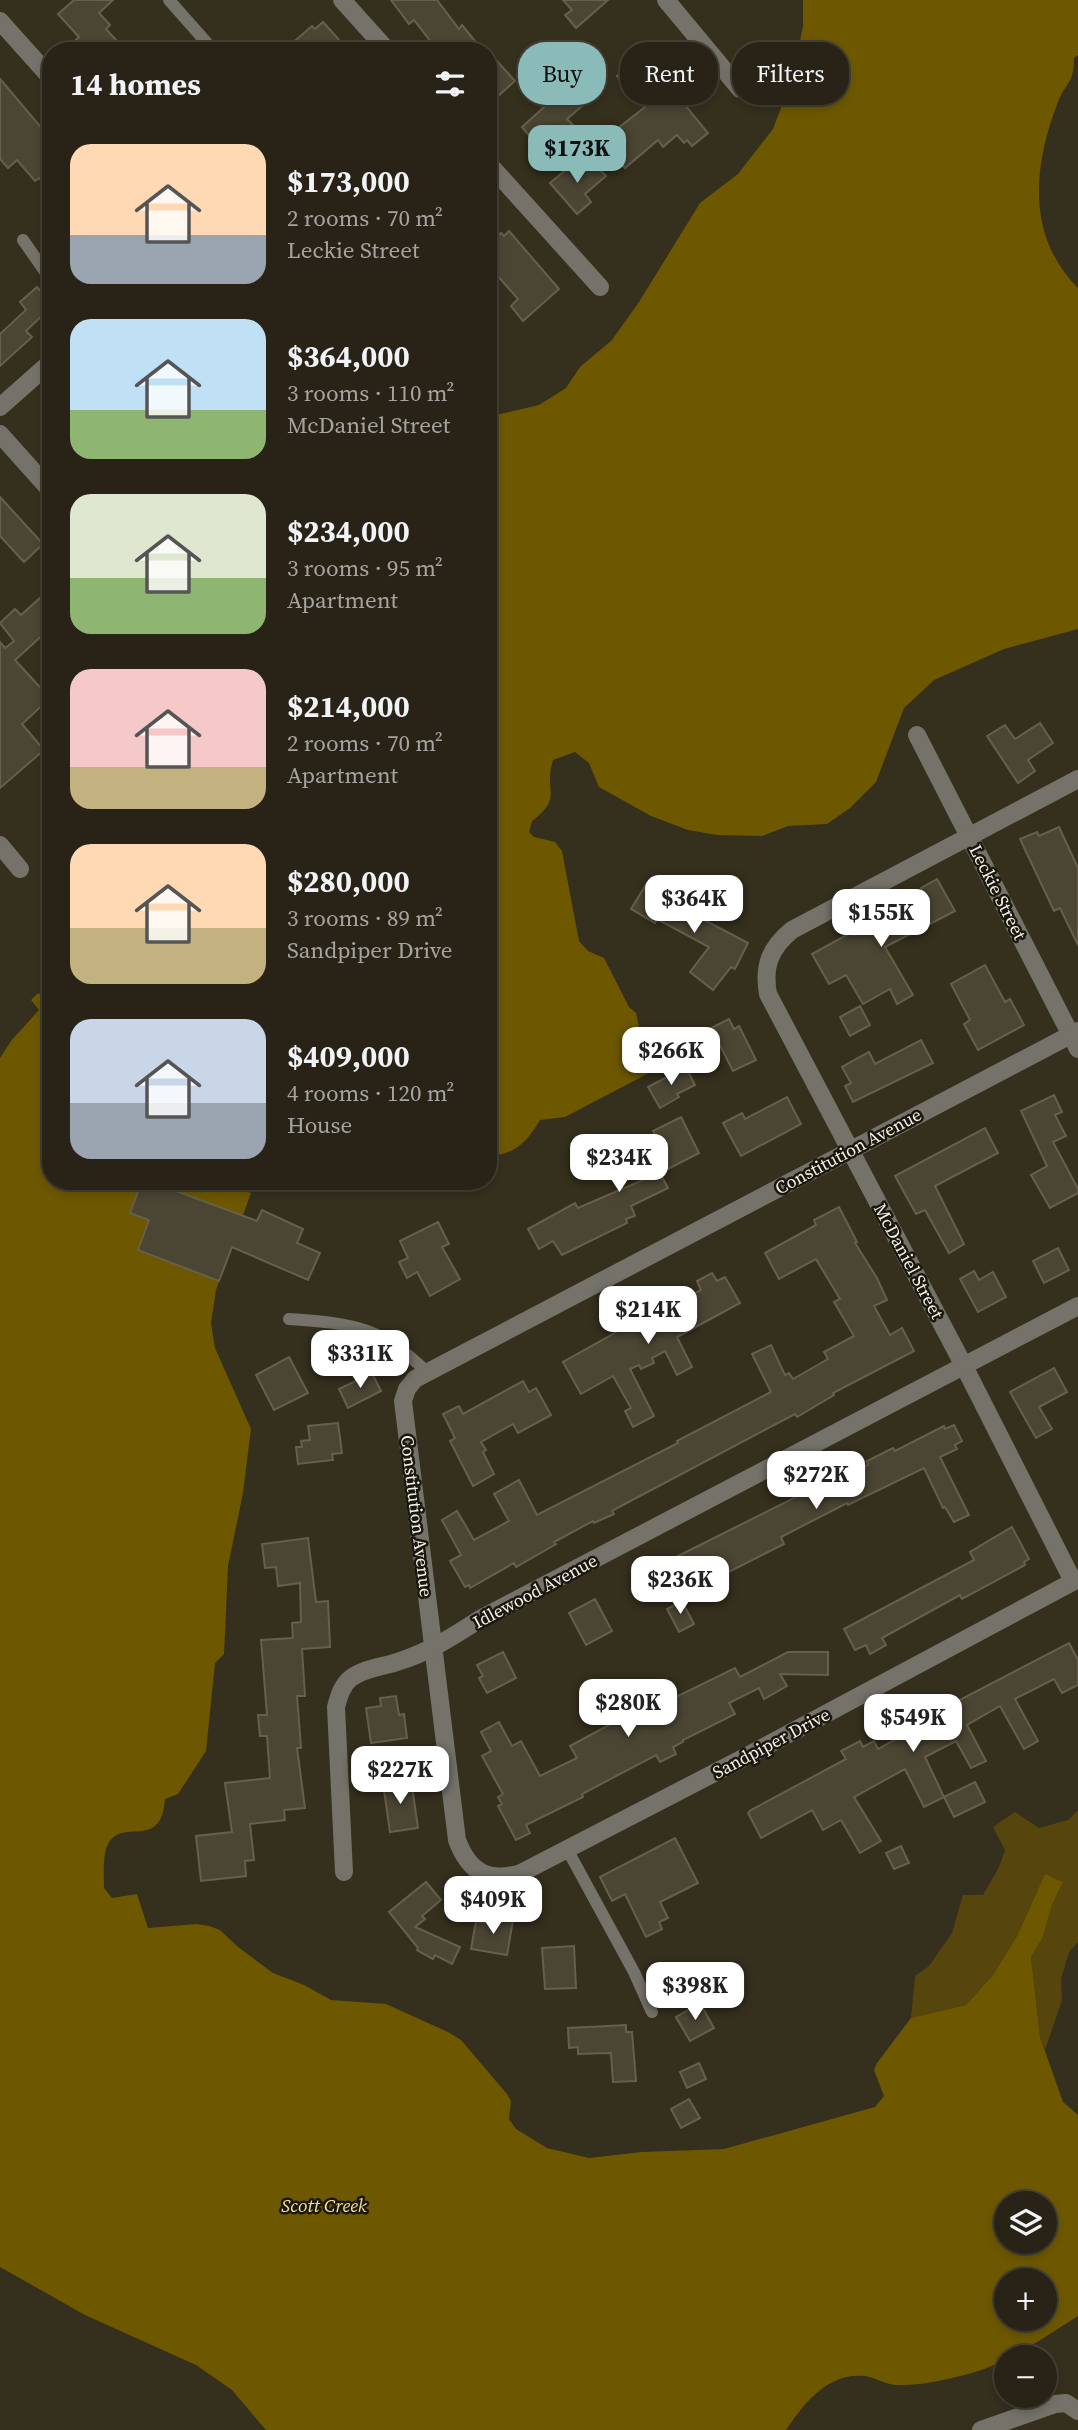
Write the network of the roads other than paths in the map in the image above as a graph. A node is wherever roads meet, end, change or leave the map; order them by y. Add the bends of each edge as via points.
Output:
1 (169, 0) edge
2 (342, 0) edge
3 (666, 0) edge
4 (0, 20) edge
5 (206, 42) edge
6 (380, 42) edge
7 (42, 68) edge
8 (732, 79) edge
9 (497, 173) edge
10 (23, 240) dead end
11 (42, 267) edge
12 (600, 287) dead end
13 (42, 370) edge
14 (0, 407) edge
15 (0, 434) edge
16 (42, 481) edge
17 (917, 735) dead end
18 (1078, 779) edge
19 (969, 835) junction
20 (0, 845) edge
21 (20, 869) dead end
22 (1076, 1038) edge
23 (850, 1150) junction
24 (1078, 1306) edge
25 (289, 1319) dead end
26 (964, 1366) junction
27 (428, 1373) junction
28 (1076, 1580) edge
29 (433, 1647) junction
30 (567, 1849) junction
31 (537, 1864) joint
32 (344, 1872) dead end
33 (652, 2012) dead end
34 (1078, 2411) edge
35 (981, 2430) edge

1 - 5 lane
2 - 6 street
3 - 8 street
4 - 7 street
9 - 12 street
10 - 11 lane
13 - 14 street
15 - 16 street
17 - 19 street, Leckie Street
18 - 19 street
19 - 22 street, Leckie Street
19 - 23 street, McDaniel Street via 792,930 779,940 767,962 768,994
20 - 21 street
22 - 23 street, Constitution Avenue
23 - 26 street, McDaniel Street
23 - 27 street, Constitution Avenue
24 - 26 street, Idlewood Avenue
25 - 27 lane via 343,1323 369,1331 389,1340
26 - 28 street, McDaniel Street
26 - 29 street, Idlewood Avenue
27 - 29 street, Constitution Avenue via 415,1379 403,1401
28 - 30 street, Sandpiper Drive
29 - 31 street, Constitution Avenue via 462,1854 471,1866 492,1876 506,1877
29 - 32 street, Idlewood Avenue via 360,1672 340,1692 336,1707
30 - 31 street, Sandpiper Drive
30 - 33 lane
34 - 35 street via 1066,2403 1055,2404

